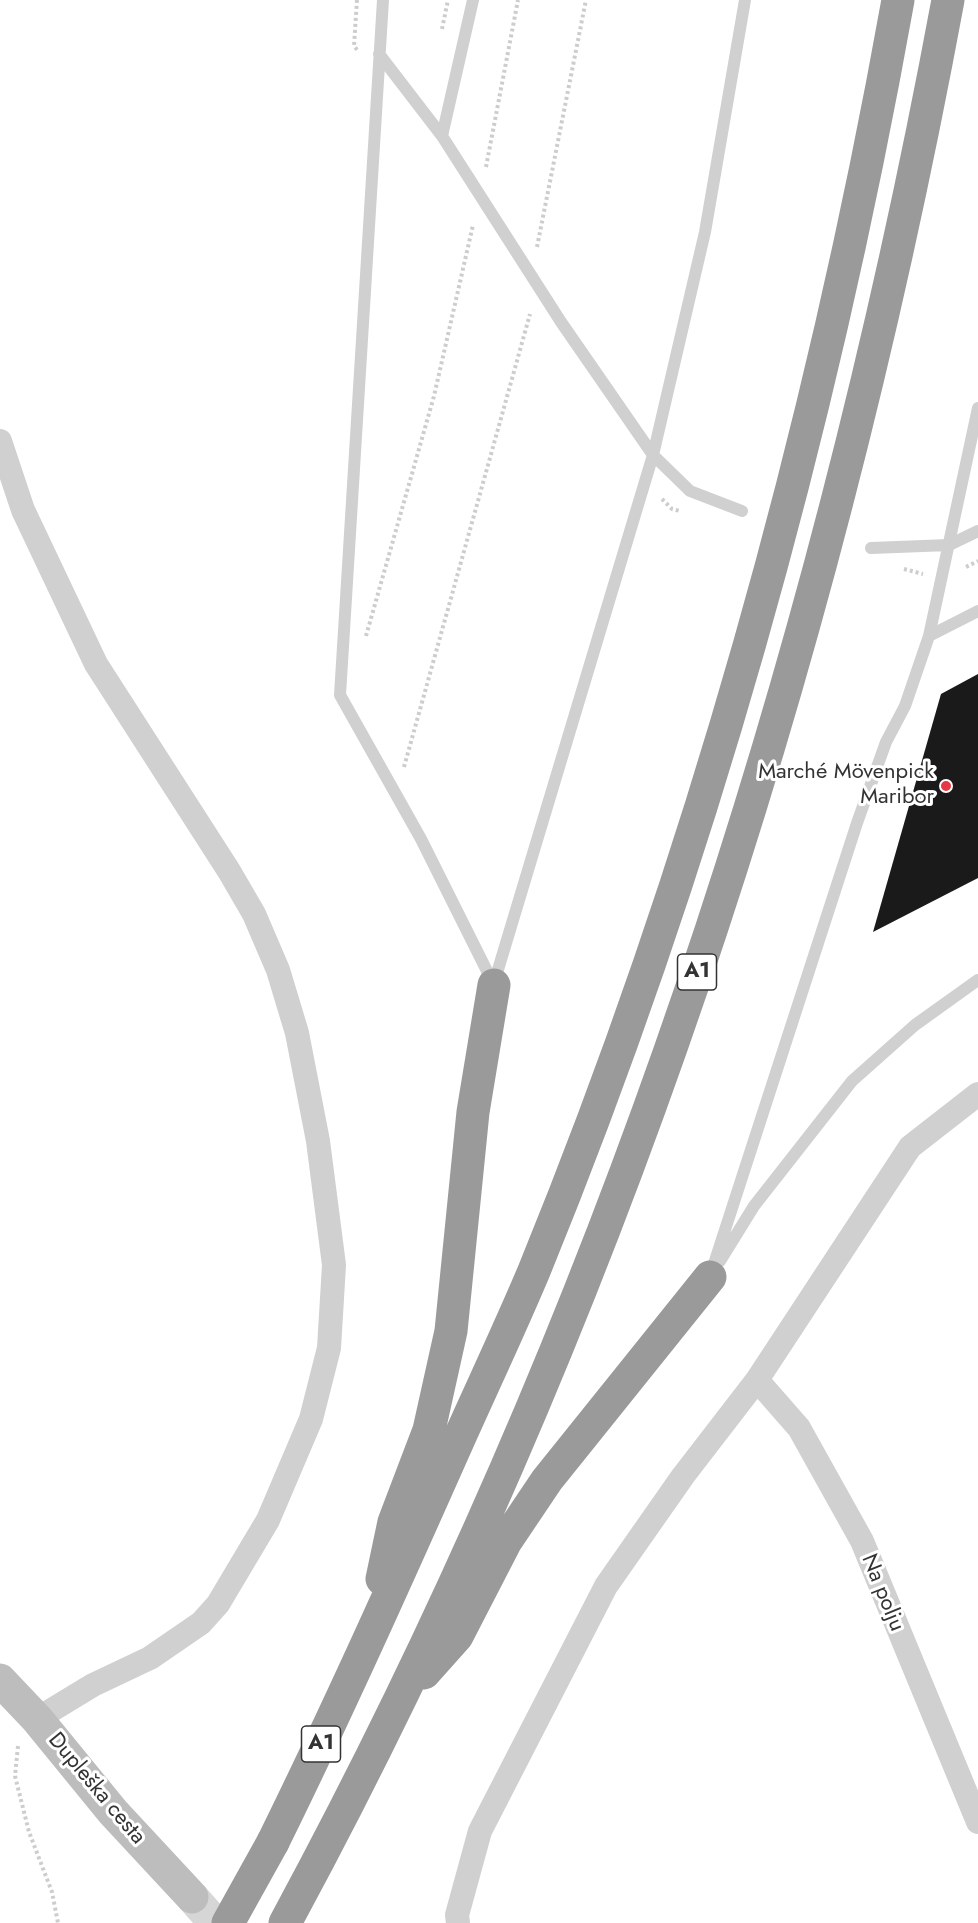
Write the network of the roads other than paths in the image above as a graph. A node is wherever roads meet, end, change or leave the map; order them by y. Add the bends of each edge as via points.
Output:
1 (382, 0) edge
2 (473, 0) edge
3 (745, 0) edge
4 (898, 0) edge
5 (948, 0) edge
6 (379, 54) junction
7 (442, 136) junction
8 (978, 408) edge
9 (0, 441) edge
10 (653, 455) junction
11 (742, 511) dead end
12 (978, 531) edge
13 (949, 544) junction
14 (871, 548) dead end
15 (978, 611) edge
16 (929, 636) junction
17 (978, 980) edge
18 (494, 985) junction
19 (978, 1094) edge
20 (710, 1277) junction
21 (757, 1380) junction
22 (367, 1646) junction
23 (0, 1680) edge
24 (403, 1697) junction
25 (37, 1719) junction
26 (978, 1822) edge
27 (192, 1897) tunnel mouth
28 (228, 1923) edge
29 (285, 1923) edge
30 (458, 1923) edge

1 - 6 lane
2 - 7 lane
3 - 10 lane via 705,232
4 - 22 highway, A1 via 871,150 818,384 743,667 687,849 605,1084 533,1272
5 - 24 highway, A1 via 918,161 865,394 789,684 735,860 652,1104 582,1289
6 - 7 lane
6 - 18 lane via 340,695
7 - 10 lane
8 - 13 lane
9 - 25 street via 22,510 96,664 254,914 278,970 297,1033 318,1141 334,1264 329,1348 311,1419 268,1520 218,1604 201,1623 150,1658 93,1685
10 - 11 lane via 690,491
10 - 18 lane
12 - 13 lane
13 - 14 lane
13 - 16 lane
15 - 16 lane
16 - 20 lane via 905,706 886,742 856,823
17 - 20 lane via 915,1025 852,1082 754,1206
18 - 22 highway via 473,1112 450,1331 429,1430 394,1522
19 - 21 street via 910,1147
20 - 24 highway via 548,1480 506,1540 457,1636
21 - 26 street, Na polju via 800,1428 862,1541
21 - 30 street via 606,1586 480,1831
22 - 28 highway, A1, bridge via 273,1842
23 - 25 street, Dupleška cesta
24 - 29 highway, A1
25 - 27 street, Dupleška cesta via 113,1812

